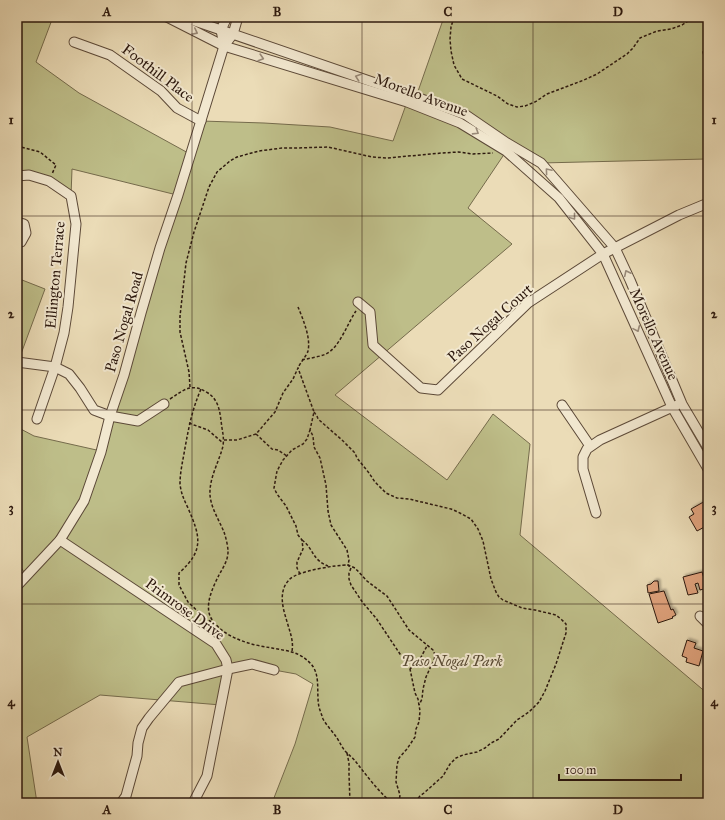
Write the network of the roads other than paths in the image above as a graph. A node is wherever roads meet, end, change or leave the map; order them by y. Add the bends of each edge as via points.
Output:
1 (167, 17) edge
2 (182, 17) edge
3 (227, 17) edge
4 (238, 17) edge
5 (221, 30) junction
6 (233, 34) junction
7 (74, 42) dead end
8 (224, 46) junction
9 (201, 121) junction
10 (17, 176) edge
11 (708, 204) edge
12 (17, 222) edge
13 (17, 243) edge
14 (615, 248) junction
15 (603, 254) junction
16 (359, 303) road end
17 (17, 362) edge
18 (55, 367) junction
19 (164, 404) road end
20 (682, 404) junction
21 (562, 405) dead end
22 (672, 407) junction
23 (110, 416) junction
24 (36, 419) dead end
25 (590, 446) junction
26 (708, 448) edge
27 (708, 469) edge
28 (596, 513) dead end
29 (60, 540) junction
30 (17, 586) edge
31 (700, 616) dead end
32 (708, 624) edge
33 (228, 669) junction
34 (274, 670) dead end
35 (121, 803) edge
36 (193, 803) edge

1 -> 8 street, Morello Avenue
2 - 5 street, Morello Avenue
3 - 5 street
4 - 6 street
5 - 6 street, Morello Avenue
5 - 8 street
6 - 8 street
14 -> 6 street, Morello Avenue via 541,163 466,116
7 - 9 street, Foothill Place via 110,55 161,91 177,108
8 - 9 street, Paso Nogal Road
8 -> 15 street, Morello Avenue via 407,102 460,123 506,151 559,198
9 - 23 street, Paso Nogal Road
10 - 18 street, Ellington Terrace via 29,175 49,182 71,196 76,224 68,307
11 - 14 street via 679,215
12 - 13 street via 24,224 26,233 21,242
14 - 15 street
20 -> 14 street, Morello Avenue
15 - 16 street, Paso Nogal Court via 528,303 438,390 421,388 373,345 370,312
15 -> 22 street, Morello Avenue
17 - 18 street
18 - 23 street via 69,374 94,410
18 - 24 street, Ellington Terrace
19 - 23 street via 138,421
20 - 22 street
20 - 26 street, Morello Avenue
21 - 25 street
22 - 25 street
22 - 27 street, Morello Avenue
23 - 29 street, Paso Nogal Road via 84,501
25 - 28 street via 583,457 583,469
29 - 30 street, Paso Nogal Road
29 - 33 street, Primrose Drive via 216,644 226,660
31 - 32 street
33 - 34 street via 252,664
33 - 35 street via 179,682 149,718 142,728 126,796
33 - 36 street via 207,776

